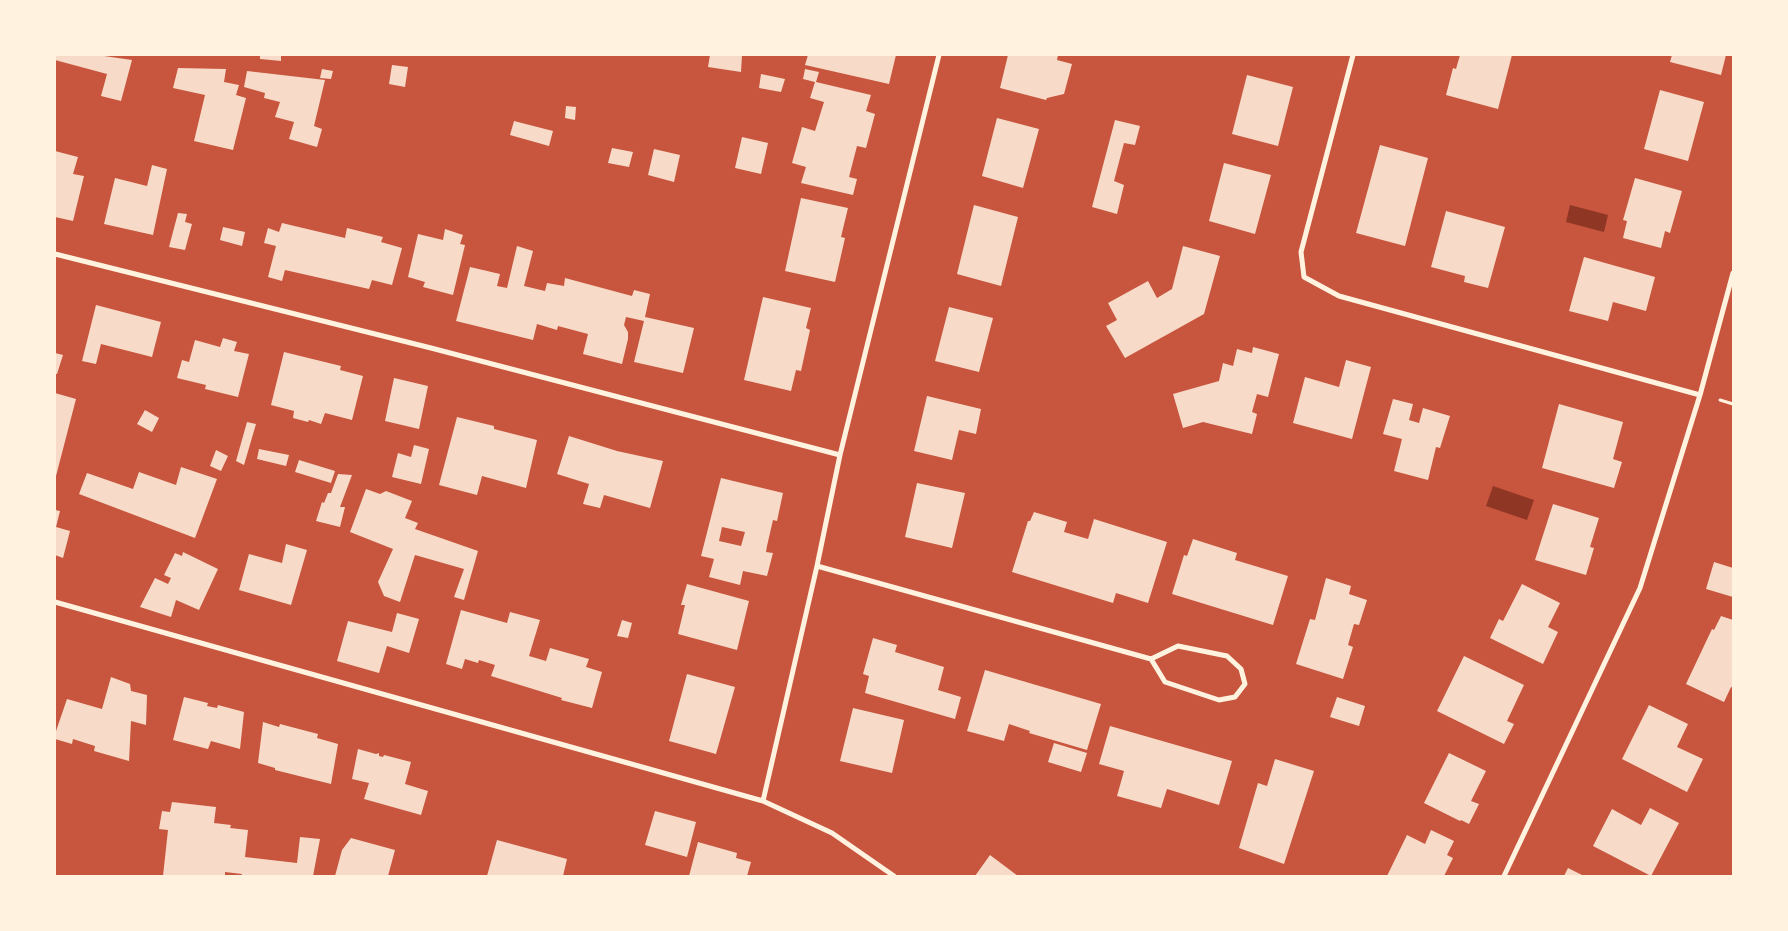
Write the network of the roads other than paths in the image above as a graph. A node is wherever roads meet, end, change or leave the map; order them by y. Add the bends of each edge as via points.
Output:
1 (940, 55) edge
2 (1353, 55) edge
3 (55, 254) edge
4 (1733, 273) edge
5 (1700, 395) junction
6 (840, 455) junction
7 (816, 566) junction
8 (55, 602) edge
9 (1150, 659) junction
10 (762, 801) junction
11 (894, 876) edge
12 (1504, 876) edge

1 - 6 street
2 - 5 street via 1302,252 1304,277 1339,296
3 - 6 street
4 - 5 street
5 - 12 street via 1640,588
6 - 7 street
7 - 9 street
7 - 10 street
8 - 10 street
9 - 9 street via 1178,646 1227,656 1241,669 1245,684 1235,698 1219,700 1166,682
10 - 11 street via 832,833

